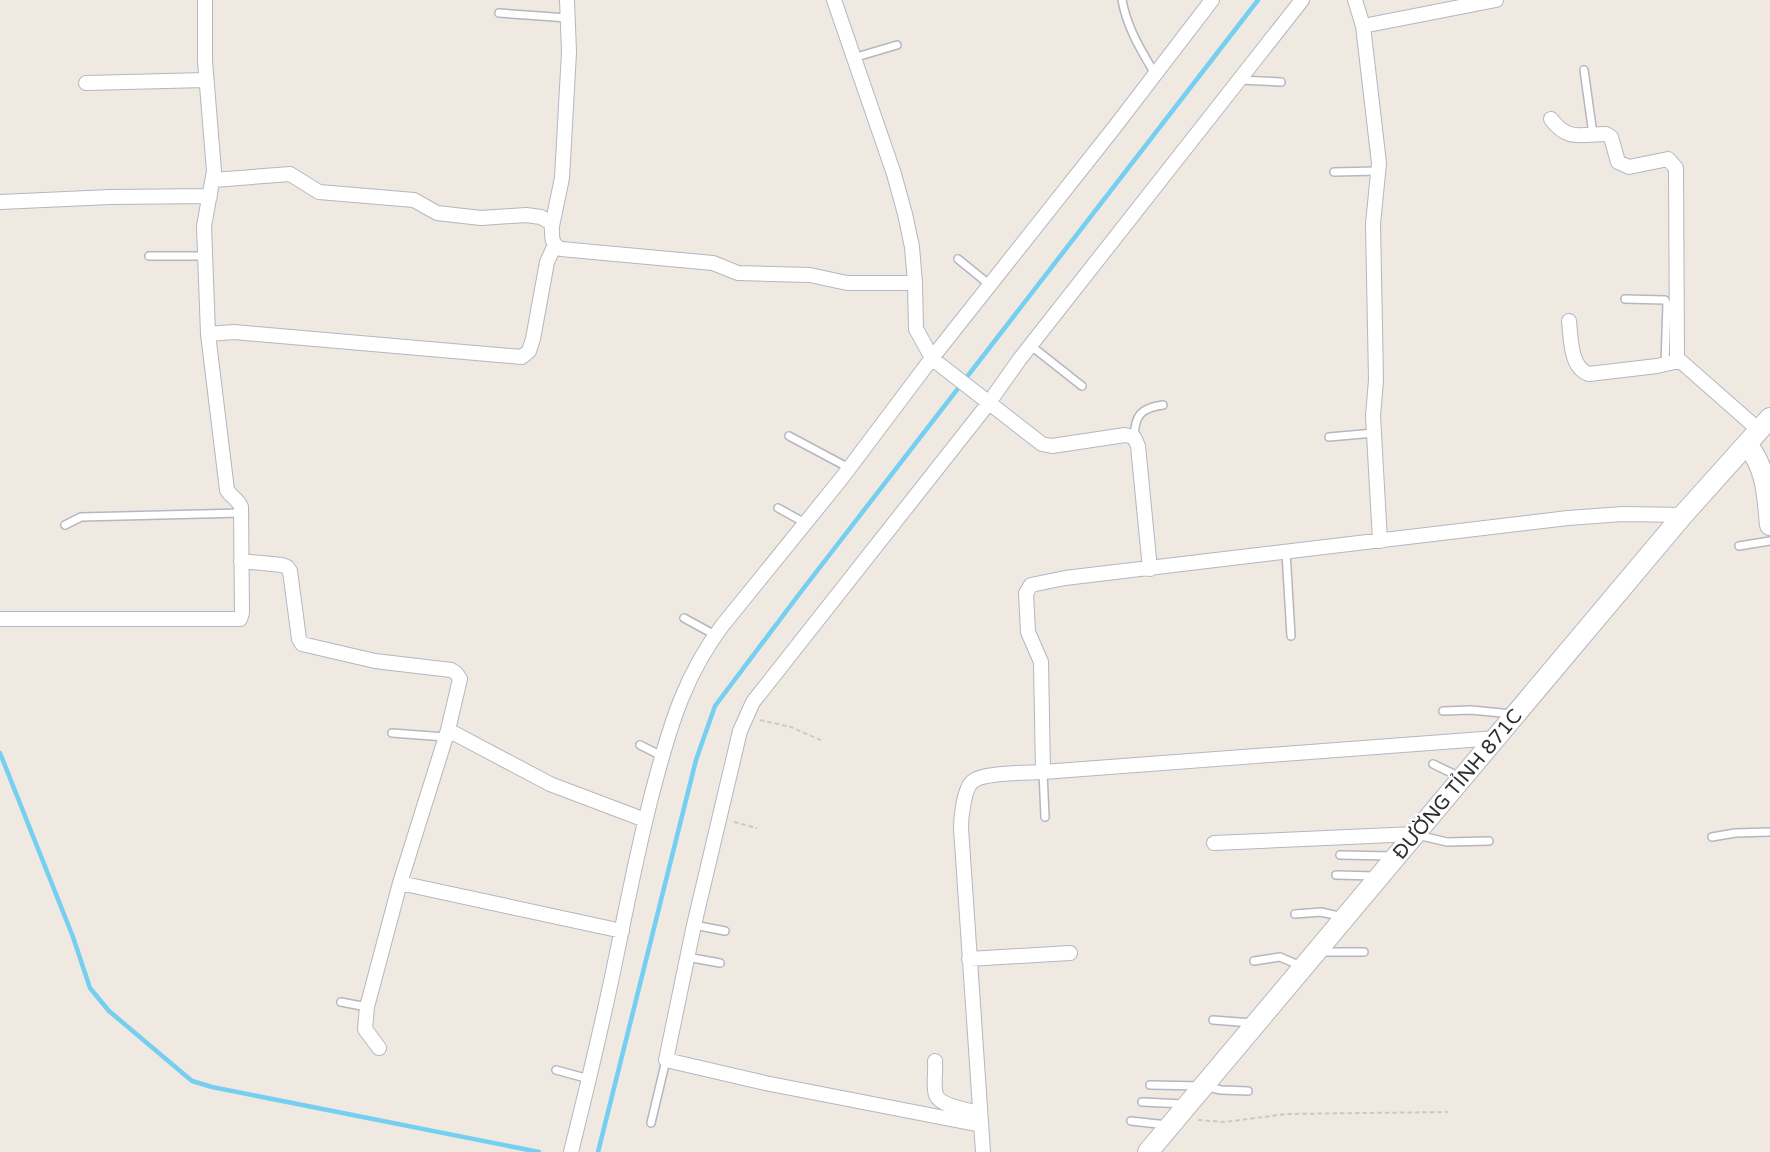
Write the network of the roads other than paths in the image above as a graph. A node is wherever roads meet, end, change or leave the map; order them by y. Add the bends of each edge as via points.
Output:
1 (206, 0) edge
2 (567, 0) edge
3 (834, 0) edge
4 (1122, 0) edge
5 (1212, 0) edge
6 (1302, 0) edge
7 (1355, 0) edge
8 (1496, 0) edge
9 (499, 13) dead end
10 (568, 18) junction
11 (1363, 26) junction
12 (897, 45) dead end
13 (853, 58) junction
14 (1584, 70) dead end
15 (1155, 74) junction
16 (206, 80) junction
17 (1239, 80) junction
18 (1281, 82) dead end
19 (86, 83) dead end
20 (1551, 119) dead end
21 (1593, 134) junction
22 (1378, 171) junction
23 (1334, 172) dead end
24 (214, 180) junction
25 (210, 196) junction
26 (0, 202) edge
27 (552, 226) junction
28 (555, 246) junction
29 (149, 256) dead end
30 (205, 256) junction
31 (958, 259) dead end
32 (915, 284) junction
33 (990, 285) junction
34 (1625, 299) dead end
35 (1569, 321) dead end
36 (208, 334) junction
37 (1030, 345) junction
38 (936, 361) junction
39 (1679, 361) junction
40 (1665, 364) junction
41 (1082, 386) dead end
42 (985, 402) junction
43 (1163, 405) dead end
44 (1759, 431) edge
45 (1374, 433) junction
46 (789, 436) dead end
47 (1134, 437) junction
48 (1329, 437) dead end
49 (849, 468) junction
50 (778, 508) dead end
51 (241, 513) junction
52 (1769, 513) edge
53 (1683, 515) junction
54 (805, 523) junction
55 (65, 525) dead end
56 (1380, 541) junction
57 (1770, 541) edge
58 (1739, 546) dead end
59 (1286, 552) junction
60 (241, 561) junction
61 (1150, 569) junction
62 (684, 618) dead end
63 (0, 619) edge
64 (716, 635) junction
65 (1292, 636) dead end
66 (1443, 711) dead end
67 (1516, 714) junction
68 (392, 733) dead end
69 (447, 734) junction
70 (1496, 738) junction
71 (640, 745) dead end
72 (662, 756) junction
73 (1433, 764) dead end
74 (1043, 772) junction
75 (1462, 778) junction
76 (1046, 817) dead end
77 (645, 820) junction
78 (1770, 832) edge
79 (1415, 834) junction
80 (1712, 837) dead end
81 (1488, 841) dead end
82 (1214, 843) dead end
83 (1340, 855) dead end
84 (1396, 856) junction
85 (1336, 875) dead end
86 (1379, 876) junction
87 (400, 883) junction
88 (1296, 914) dead end
89 (1345, 917) junction
90 (694, 925) junction
91 (622, 931) junction
92 (725, 931) dead end
93 (1316, 952) junction
94 (1364, 952) dead end
95 (1070, 953) dead end
96 (687, 957) junction
97 (969, 959) junction
98 (1254, 961) dead end
99 (720, 963) dead end
100 (1303, 967) junction
101 (341, 1002) dead end
102 (367, 1007) junction
103 (1213, 1020) dead end
104 (1256, 1023) junction
105 (379, 1048) dead end
106 (666, 1060) junction
107 (935, 1061) dead end
108 (556, 1070) dead end
109 (589, 1079) junction
110 (1150, 1084) dead end
111 (1203, 1086) junction
112 (1248, 1090) dead end
113 (1142, 1102) dead end
114 (1178, 1116) junction
115 (981, 1119) junction
116 (1131, 1121) dead end
117 (651, 1123) dead end
118 (571, 1152) edge
119 (983, 1152) edge
120 (1148, 1152) edge

1 - 16 street
2 - 10 street
3 - 13 street
4 - 15 lane via 1136,42
5 - 15 street
6 - 17 street
7 - 11 street
8 - 11 street
9 - 10 lane
10 - 27 street via 562,178
11 - 22 street
12 - 13 lane
13 - 32 street via 905,214
14 - 21 lane
15 - 33 street
16 - 19 street
16 - 24 street
17 - 18 lane
17 - 37 street
20 - 21 street via 1566,135
21 - 39 street via 1611,137 1618,162 1629,167 1668,159 1676,168
22 - 23 lane
22 - 45 street via 1373,224
24 - 25 street
24 - 27 street via 290,174 319,192 414,200 437,213 481,218 537,216
25 - 26 street
25 - 30 street via 204,226
27 - 28 street
28 - 32 street via 713,263 738,273 810,275 847,284
28 - 36 street via 547,262 533,339 522,357 234,332
29 - 30 lane
30 - 36 street
31 - 33 lane
32 - 38 street via 916,329
33 - 38 street
34 - 40 lane via 1665,300
35 - 40 street via 1574,354 1582,371 1589,374
36 - 51 street via 227,490 238,500
37 - 41 lane
37 - 42 street
38 - 42 street
38 - 49 street
39 - 40 street
39 - 44 street
42 - 47 street via 1047,446
42 - 90 street via 745,716
43 - 47 lane via 1152,406 1138,415
44 - 52 main road via 1757,456
44 - 53 main road, ĐƯỜNG TỈNH 871C
45 - 48 lane
45 - 56 street
46 - 49 lane
47 - 61 street
49 - 54 street
50 - 54 lane
51 - 55 lane via 81,517
51 - 60 street
53 - 56 street via 1568,518
53 - 67 main road, ĐƯỜNG TỈNH 871C
54 - 64 street
56 - 59 street
57 - 58 lane
59 - 61 street
59 - 65 lane
60 - 63 street via 240,619
60 - 69 street via 282,565 290,571 298,639 302,644 375,661 456,673 460,686
61 - 74 street via 1065,578 1027,589 1028,632 1041,662
62 - 64 lane
64 - 72 street via 690,676
66 - 67 lane
67 - 70 main road, ĐƯỜNG TỈNH 871C
68 - 69 lane
69 - 77 street via 550,784
69 - 87 street
70 - 74 street
70 - 75 main road, ĐƯỜNG TỈNH 871C
71 - 72 lane
72 - 77 street
73 - 75 lane
74 - 76 lane
74 - 97 street via 978,778 968,789 961,828
75 - 79 main road, ĐƯỜNG TỈNH 871C
77 - 91 street
78 - 80 lane
79 - 81 lane via 1447,842
79 - 82 street
79 - 84 main road, ĐƯỜNG TỈNH 871C
83 - 84 lane
84 - 86 main road, ĐƯỜNG TỈNH 871C
85 - 86 lane
86 - 89 main road, ĐƯỜNG TỈNH 871C
87 - 91 street
87 - 102 street
88 - 89 lane via 1321,912
89 - 93 main road, ĐƯỜNG TỈNH 871C
90 - 92 lane
90 - 96 street
91 - 109 street
93 - 94 lane
93 - 100 main road, ĐƯỜNG TỈNH 871C
95 - 97 street
96 - 99 lane
96 - 106 street
97 - 115 street
98 - 100 lane via 1280,957
100 - 104 main road, ĐƯỜNG TỈNH 871C
101 - 102 lane
102 - 105 street via 364,1029
103 - 104 lane
104 - 111 main road, ĐƯỜNG TỈNH 871C
106 - 115 street via 765,1083
106 - 117 lane
107 - 115 street via 936,1094 941,1101
108 - 109 lane
109 - 118 street
110 - 111 lane
111 - 112 lane
111 - 114 main road, ĐƯỜNG TỈNH 871C
113 - 114 lane
114 - 116 lane
114 - 120 main road, ĐƯỜNG TỈNH 871C
115 - 119 street

